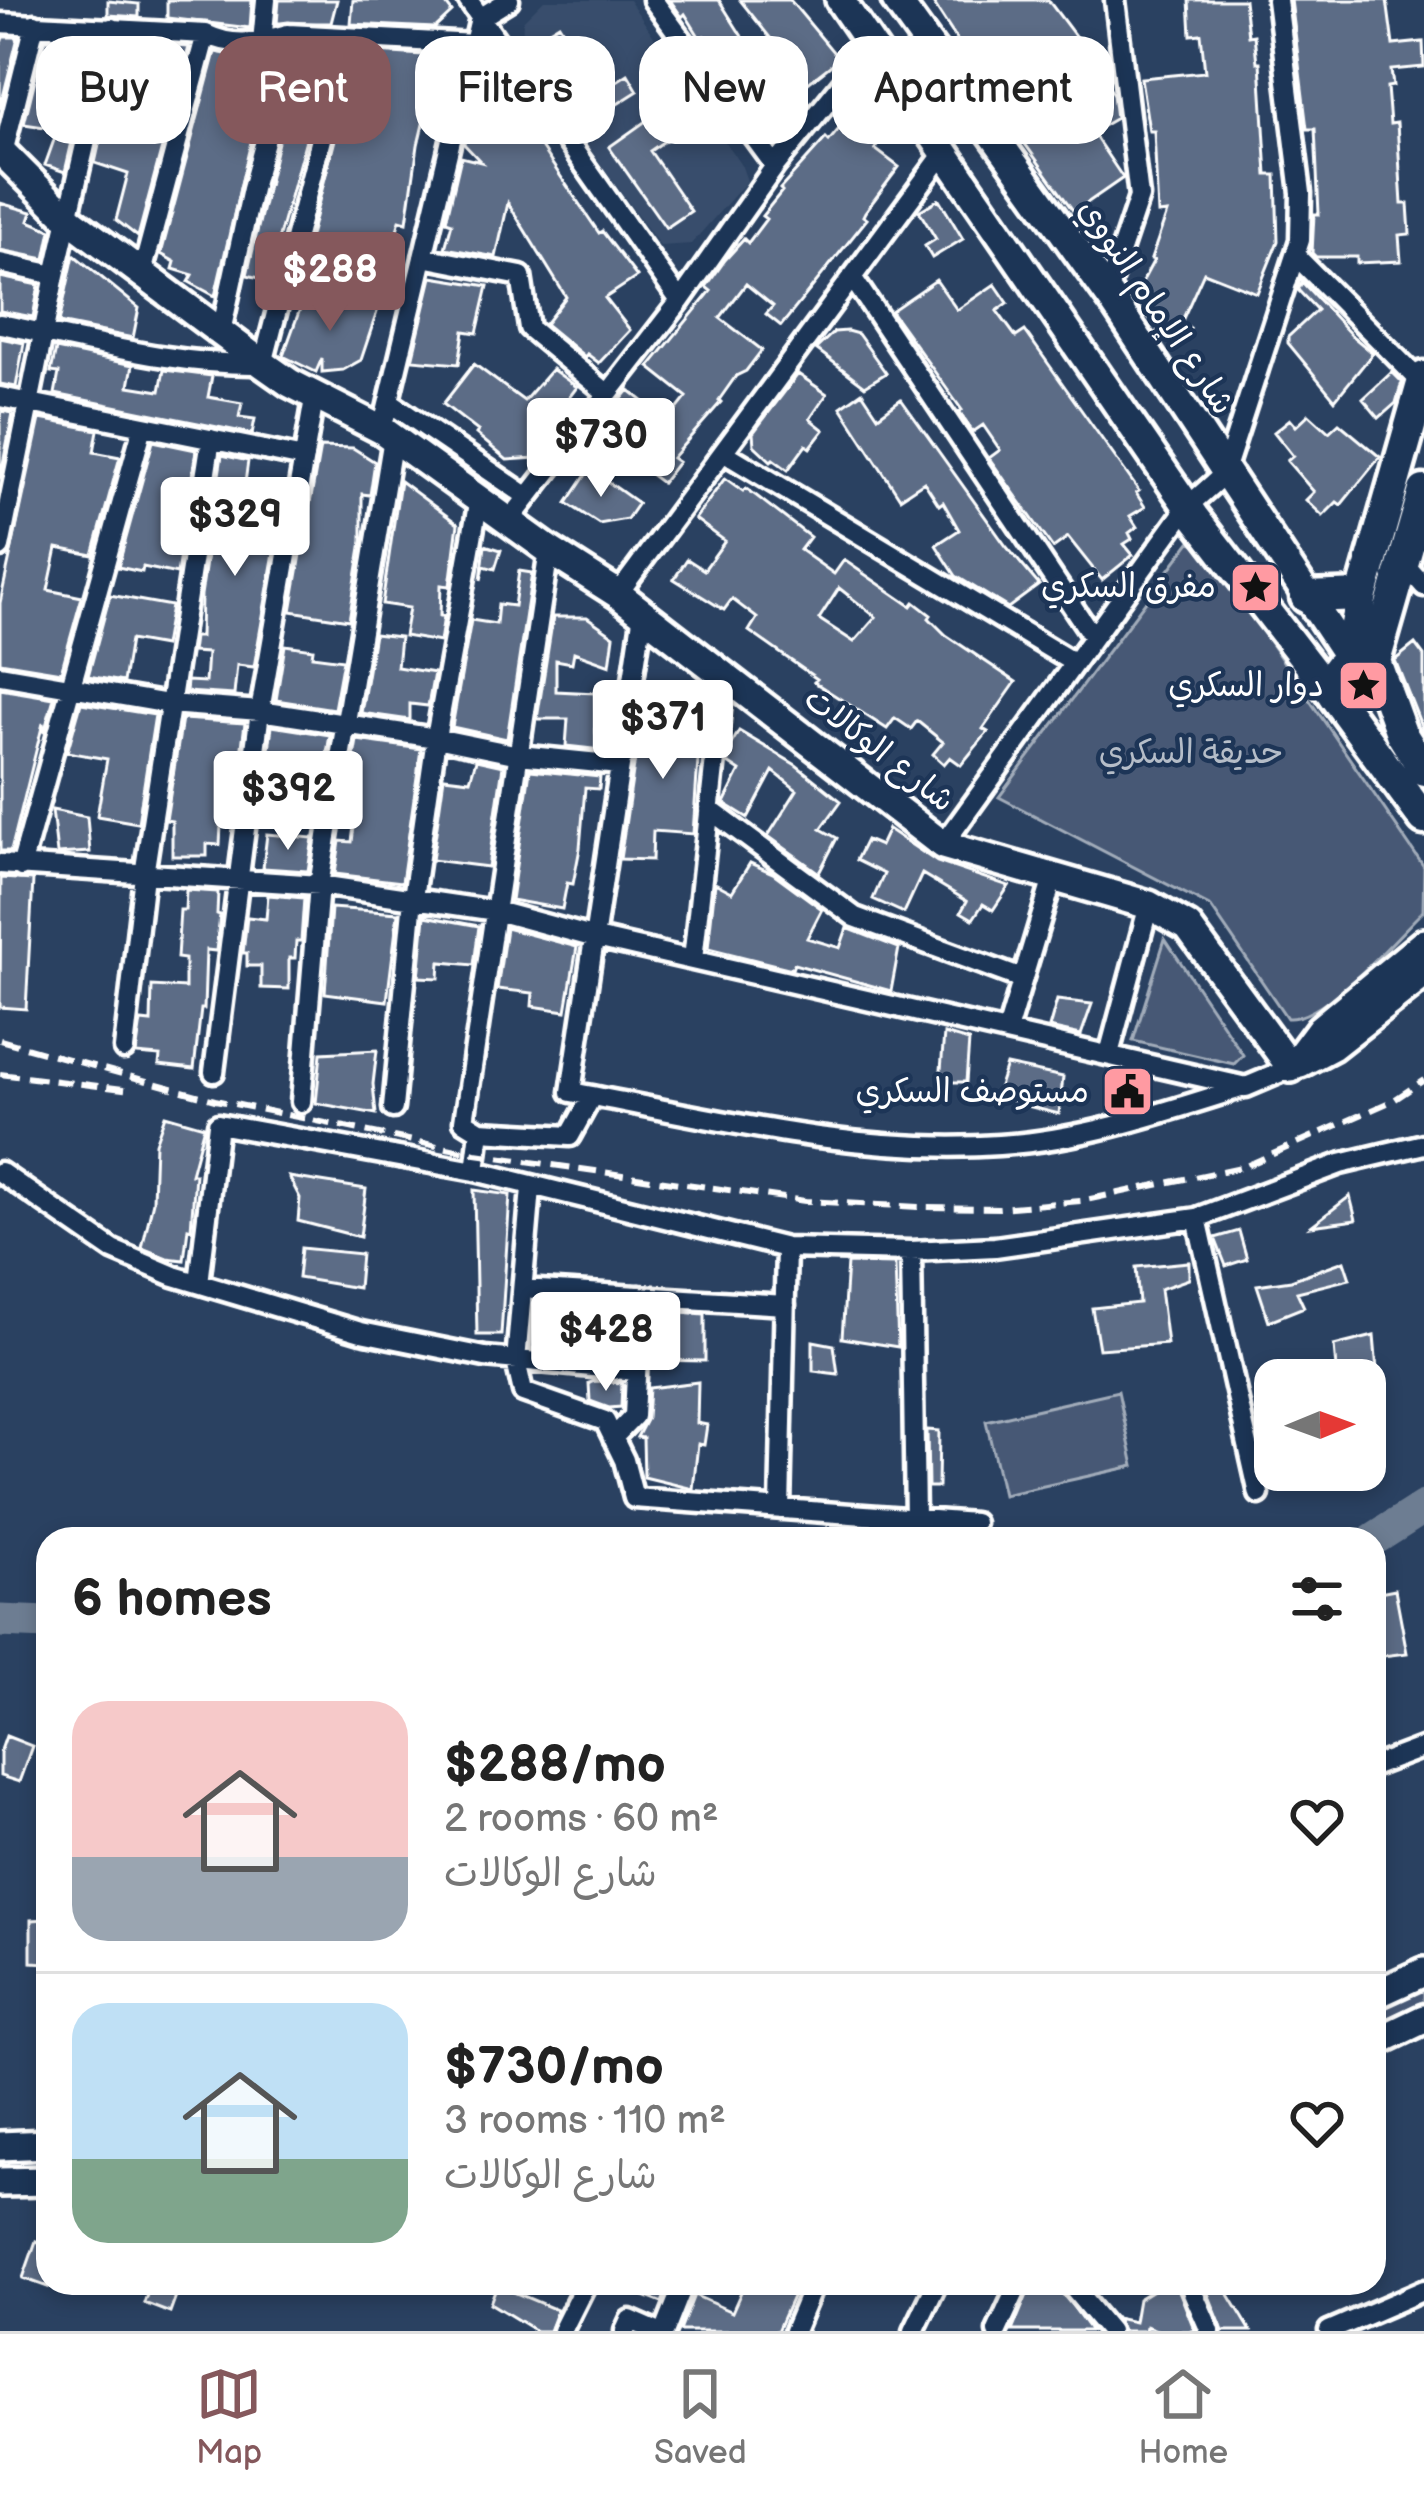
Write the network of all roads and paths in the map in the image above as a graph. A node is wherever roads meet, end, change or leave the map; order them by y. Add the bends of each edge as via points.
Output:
1 (266, 0) edge
2 (468, 0) edge
3 (509, 0) edge
4 (653, 0) edge
5 (840, 0) edge
6 (896, 0) edge
7 (1097, 0) edge
8 (1115, 0) edge
9 (1276, 0) edge
10 (480, 18) junction
11 (0, 23) edge
12 (35, 24) junction
13 (112, 28) junction
14 (1118, 29) junction
15 (206, 34) junction
16 (288, 34) junction
17 (263, 36) edge
18 (282, 36) edge
19 (317, 36) edge
20 (476, 36) edge
21 (865, 36) edge
22 (215, 38) edge
23 (832, 96) edge
24 (319, 144) edge
25 (450, 144) edge
26 (938, 144) edge
27 (2, 152) edge
28 (944, 153) junction
29 (775, 166) junction
30 (68, 218) junction
31 (1295, 255) junction
32 (423, 257) junction
33 (0, 263) edge
34 (142, 273) junction
35 (55, 275) junction
36 (852, 277) junction
37 (1107, 292) junction
38 (680, 301) junction
39 (0, 324) edge
40 (43, 332) junction
41 (220, 332) junction
42 (262, 364) junction
43 (1423, 380) edge
44 (315, 394) junction
45 (608, 394) junction
46 (0, 397) edge
47 (389, 402) junction
48 (28, 403) junction
49 (143, 426) junction
50 (388, 434) junction
51 (211, 439) junction
52 (723, 452) junction
53 (304, 458) junction
54 (1224, 474) junction
55 (1424, 490) edge
56 (528, 497) junction
57 (479, 499) junction
58 (1188, 506) junction
59 (510, 520) junction
60 (0, 548) edge
61 (549, 550) junction
62 (1402, 560) junction
63 (1424, 586) edge
64 (618, 594) junction
65 (1363, 595) junction
66 (1306, 597) junction
67 (644, 614) junction
68 (1093, 638) junction
69 (1362, 660) junction
70 (1074, 663) junction
71 (0, 675) edge
72 (724, 676) junction
73 (69, 687) junction
74 (1338, 703) junction
75 (169, 704) junction
76 (260, 711) junction
77 (346, 727) junction
78 (436, 737) junction
79 (519, 755) junction
80 (1421, 759) edge
81 (619, 765) junction
82 (709, 809) junction
83 (1424, 819) edge
84 (943, 845) junction
85 (10, 866) edge
86 (144, 875) junction
87 (1053, 878) junction
88 (237, 879) junction
89 (320, 884) junction
90 (413, 898) junction
91 (1149, 905) junction
92 (496, 911) junction
93 (592, 937) junction
94 (1424, 943) edge
95 (692, 960) junction
96 (1424, 974) edge
97 (1022, 979) junction
98 (1007, 1031) junction
99 (124, 1049) dead end
100 (1109, 1054) junction
101 (1292, 1068) junction
102 (214, 1072) dead end
103 (1246, 1087) junction
104 (592, 1096) junction
105 (301, 1102) dead end
106 (393, 1108) dead end
107 (479, 1132) junction
108 (1424, 1144) edge
109 (475, 1171) junction
110 (0, 1172) edge
111 (531, 1188) junction
112 (1197, 1218) junction
113 (786, 1248) junction
114 (911, 1251) junction
115 (199, 1283) junction
116 (523, 1288) junction
117 (640, 1296) junction
118 (785, 1305) junction
119 (516, 1361) junction
120 (636, 1371) junction
121 (614, 1438) junction
122 (1259, 1494) dead end
123 (780, 1509) junction
124 (915, 1518) junction
125 (974, 1522) dead end
126 (1424, 1747) edge
127 (1386, 1761) edge
128 (1424, 1972) edge
129 (1386, 1989) edge
130 (1424, 2019) edge
131 (1386, 2037) edge
132 (36, 2144) edge
133 (0, 2146) edge
134 (36, 2181) edge
135 (0, 2182) edge
136 (1424, 2290) edge
137 (580, 2295) edge
138 (679, 2295) edge
139 (809, 2295) edge
140 (931, 2295) edge
141 (1014, 2295) edge
142 (1083, 2295) edge
143 (1194, 2295) edge
144 (562, 2331) edge
145 (625, 2331) edge
146 (655, 2331) edge
147 (664, 2331) edge
148 (794, 2331) edge
149 (914, 2331) edge
150 (997, 2331) edge
151 (1109, 2331) edge
152 (1210, 2331) edge
153 (1329, 2331) edge

1 - 17 street
2 - 10 street
3 - 10 street
4 - 29 street
5 - 21 street
6 - 37 street, شارع الإمام النووي
7 - 14 street
8 - 14 street
9 - 31 street via 1301,193
10 - 20 street
10 - 38 street
11 - 12 street
12 - 13 street
12 - 27 street
13 - 15 street
13 - 30 street
14 - 37 street via 1139,197
15 - 22 street
15 - 34 street
16 - 18 street
16 - 19 street
16 - 41 street
23 - 29 street
24 - 42 street
25 - 32 street
26 - 28 street
27 - 30 street, شارع الوكالات
28 - 36 street
28 - 58 street
29 - 38 street
30 - 34 street, شارع الوكالات
30 - 35 street
31 - 43 street
31 - 54 street
32 - 45 street via 521,276 530,328
32 - 47 street
33 - 35 street
34 - 41 street, شارع الوكالات
35 - 40 street
36 - 52 street
36 - 68 street
37 - 54 street, شارع الإمام النووي
38 - 45 street
39 - 40 street
40 - 42 street via 212,365
40 - 48 street
41 - 42 street, شارع الوكالات
42 - 44 street, شارع الوكالات
43 - 65 main road
44 - 50 street, شارع الوكالات
44 - 53 street
45 - 56 street
46 - 48 street
47 - 50 street
47 - 56 street
48 - 49 street
48 - 60 street
49 - 51 street
49 - 73 street
50 - 57 street, شارع الوكالات
50 - 77 street
51 - 53 street
51 - 75 street
52 - 64 street
52 - 70 street
53 - 76 street
54 - 58 street
54 - 66 street, شارع الإمام النووي
55 - 62 main road
56 - 59 street
57 - 59 street, شارع الوكالات
57 - 78 street
58 - 68 street
58 - 74 street
59 - 61 street, شارع الوكالات
61 - 64 street, شارع الوكالات
61 - 79 street
62 - 63 street
62 - 69 main road
64 - 67 street, شارع الوكالات
65 - 66 main road
65 - 69 main road
66 - 69 street, شارع الإمام النووي
67 - 72 street, شارع الوكالات
67 - 81 street
68 - 70 street
69 - 74 main road via 1332,678
69 - 80 main road
70 - 84 street
71 - 73 street
72 - 82 street
72 - 84 street, شارع الوكالات
73 - 75 street
73 - 85 street
74 - 83 main road
75 - 76 street
75 - 86 street
76 - 77 street
76 - 88 street
77 - 78 street
77 - 89 street
78 - 79 street
78 - 90 street
79 - 81 street
79 - 92 street
81 - 93 street
82 - 95 street
82 - 97 street via 855,917
84 - 87 street, شارع الوكالات
85 - 86 street
86 - 88 street
86 - 99 street
87 - 91 street, شارع الوكالات
87 - 97 street
88 - 89 street
88 - 102 street
89 - 90 street
89 - 105 street
90 - 92 street
90 - 106 street
91 - 100 street
91 - 101 street, شارع الوكالات via 1188,927
92 - 93 street
92 - 107 street via 464,1120
93 - 95 street
93 - 104 street via 571,1092
94 - 101 street via 1320,1029
95 - 98 street
96 - 101 street
97 - 98 street
98 - 100 street
100 - 103 street
101 - 103 street
103 - 104 street via 1123,1126 1000,1145 844,1143
104 - 107 street via 570,1136
107 - 109 street
108 - 112 street via 1340,1163
109 - 111 street
109 - 115 street via 218,1124
110 - 115 street via 113,1250
111 - 113 street
111 - 116 street
112 - 114 street
112 - 122 street
113 - 114 street
113 - 118 street
114 - 124 street
115 - 119 street via 361,1332
116 - 117 street
116 - 119 street
117 - 118 street
117 - 120 street
118 - 123 street
119 - 120 street
119 - 121 street via 524,1392 605,1421
120 - 121 street via 634,1416
121 - 123 street via 634,1498
123 - 124 street
124 - 125 street
126 - 127 street
128 - 129 street
130 - 131 street
132 - 133 street
134 - 135 street
136 - 153 street
137 - 144 street
138 - 147 street
139 - 148 street
140 - 149 street
141 - 150 street
142 - 151 street
143 - 152 street
145 - 146 street via 629,2320

